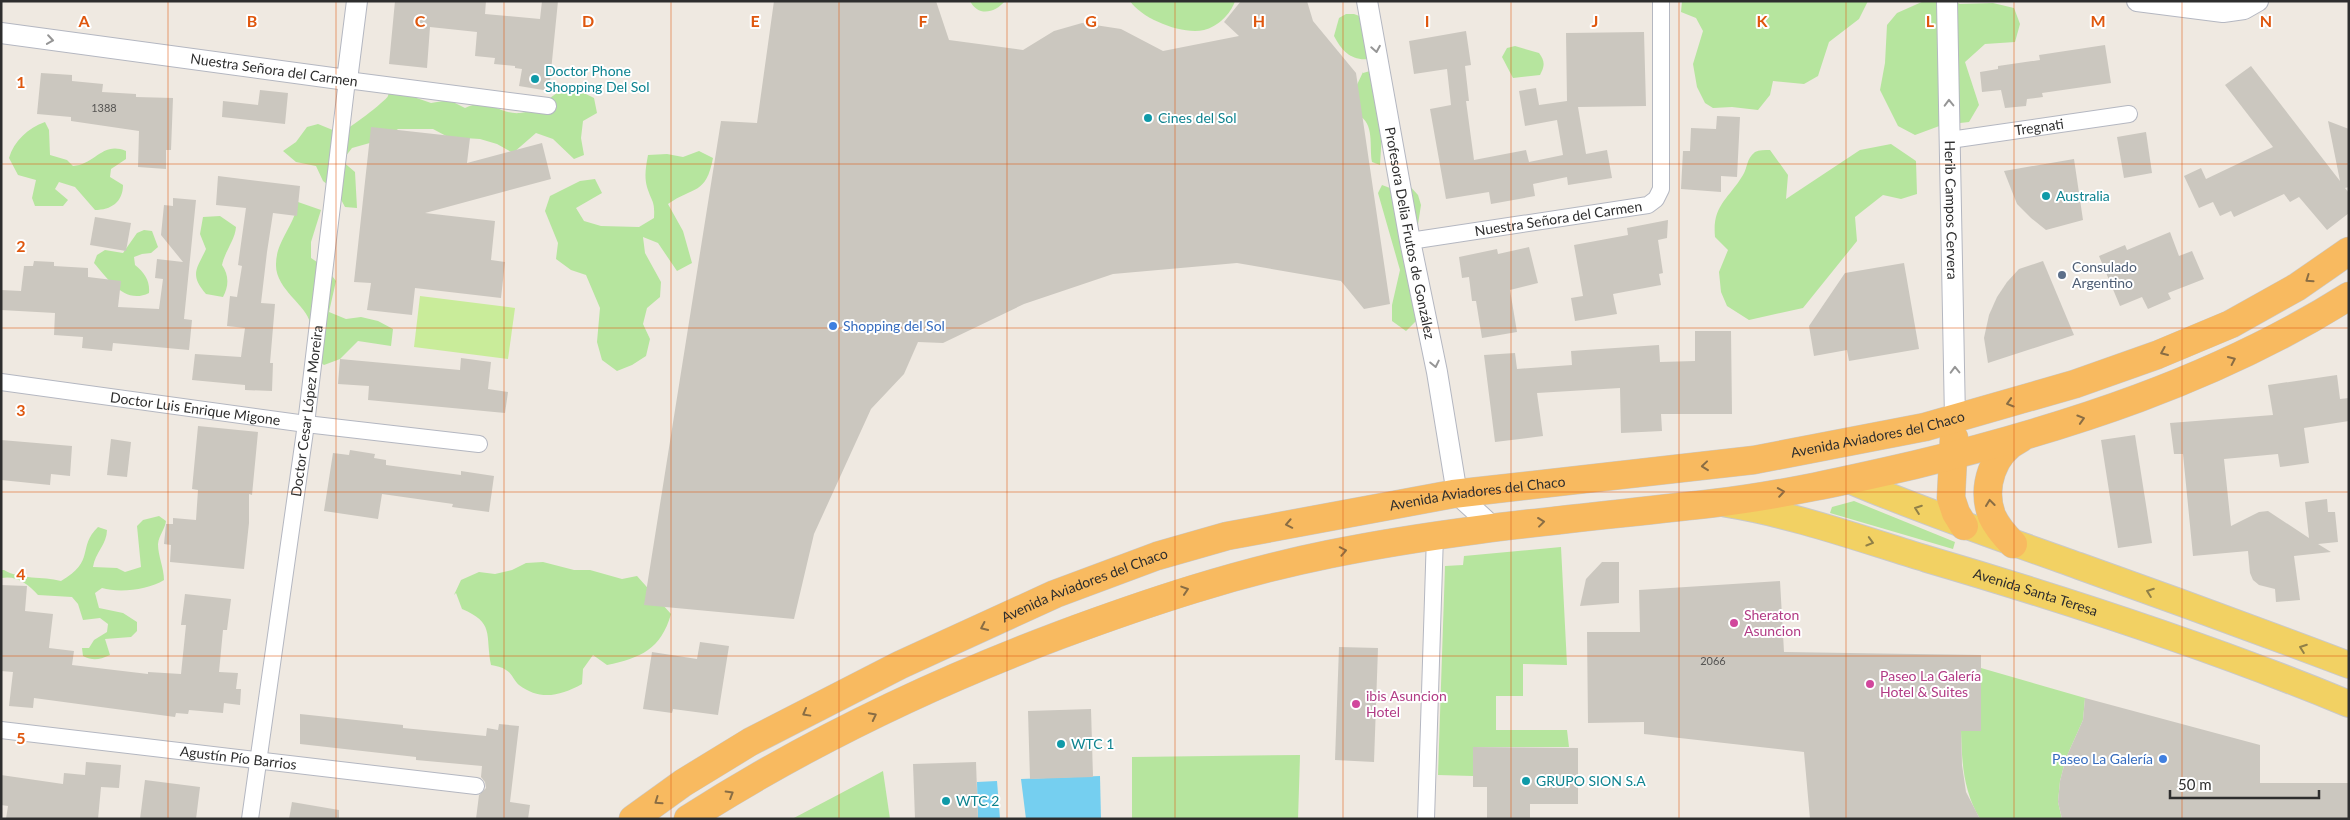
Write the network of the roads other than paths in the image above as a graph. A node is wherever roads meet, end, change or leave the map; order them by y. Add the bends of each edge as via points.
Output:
1 (357, 1) edge
2 (1367, 1) edge
3 (1661, 1) edge
4 (1947, 1) edge
5 (2137, 1) edge
6 (2258, 1) edge
7 (1, 33) edge
8 (347, 80) junction
9 (548, 106) dead end
10 (2129, 114) dead end
11 (1950, 140) junction
12 (1410, 242) junction
13 (2349, 251) edge
14 (2349, 296) edge
15 (1, 382) edge
16 (1955, 419) junction
17 (306, 424) junction
18 (2034, 432) junction
19 (479, 444) dead end
20 (1953, 456) junction
21 (1754, 460) junction
22 (1848, 480) junction
23 (1457, 494) junction
24 (1716, 502) junction
25 (1964, 526) junction
26 (1493, 527) junction
27 (1435, 535) junction
28 (2013, 544) junction
29 (1192, 547) junction
30 (1040, 643) junction
31 (2349, 665) edge
32 (2349, 704) edge
33 (1, 730) edge
34 (258, 761) junction
35 (476, 786) dead end
36 (250, 819) edge
37 (633, 819) edge
38 (688, 819) edge
39 (1426, 819) edge

1 - 8 street, Doctor Cesar López Moreira
2 -> 12 street, Profesora Delia Frutos de González
3 - 12 street, Nuestra Señora del Carmen via 1661,189 1656,200 1648,205
11 -> 4 street, Herib Campos Cervera
5 - 6 street via 2223,12 2244,9
7 -> 8 street, Nuestra Señora del Carmen
8 - 9 street, Nuestra Señora del Carmen
8 - 17 street, Doctor Cesar López Moreira
10 - 11 street, Tregnati
16 -> 11 street, Herib Campos Cervera
12 -> 23 street, Profesora Delia Frutos de González via 1437,372
13 -> 16 highway, Avenida Aviadores del Chaco via 2297,287 2231,324 2075,384
18 -> 14 highway via 2110,409 2228,362 2308,322
15 - 17 street, Doctor Luis Enrique Migone
16 - 20 highway
16 - 21 highway, Avenida Aviadores del Chaco via 1842,445
17 - 19 street, Doctor Luis Enrique Migone
17 - 34 street, Doctor Cesar López Moreira
18 - 20 highway
28 -> 18 highway via 1992,516 1990,477 2000,454 2011,443
20 - 22 highway
20 - 25 highway via 1951,498
21 - 22 highway
21 -> 23 highway, Avenida Aviadores del Chaco
24 -> 22 highway
25 -> 22 main road
23 - 26 street
23 -> 29 highway, Avenida Aviadores del Chaco via 1228,536
26 -> 24 highway
24 -> 32 main road, Avenida Santa Teresa via 1772,513 1993,579 2215,652
25 - 28 main road
26 - 27 highway
30 -> 27 highway via 1142,604 1217,580 1329,554
27 - 39 street
31 -> 28 main road
29 - 30 highway via 1167,575 1156,582 1074,612
29 -> 37 highway, Avenida Aviadores del Chaco via 1157,556 1055,594 900,665 750,742 683,783
38 -> 30 highway via 885,709
33 - 34 street, Agustín Pío Barrios
34 - 35 street, Agustín Pío Barrios
34 - 36 street, Doctor Cesar López Moreira

